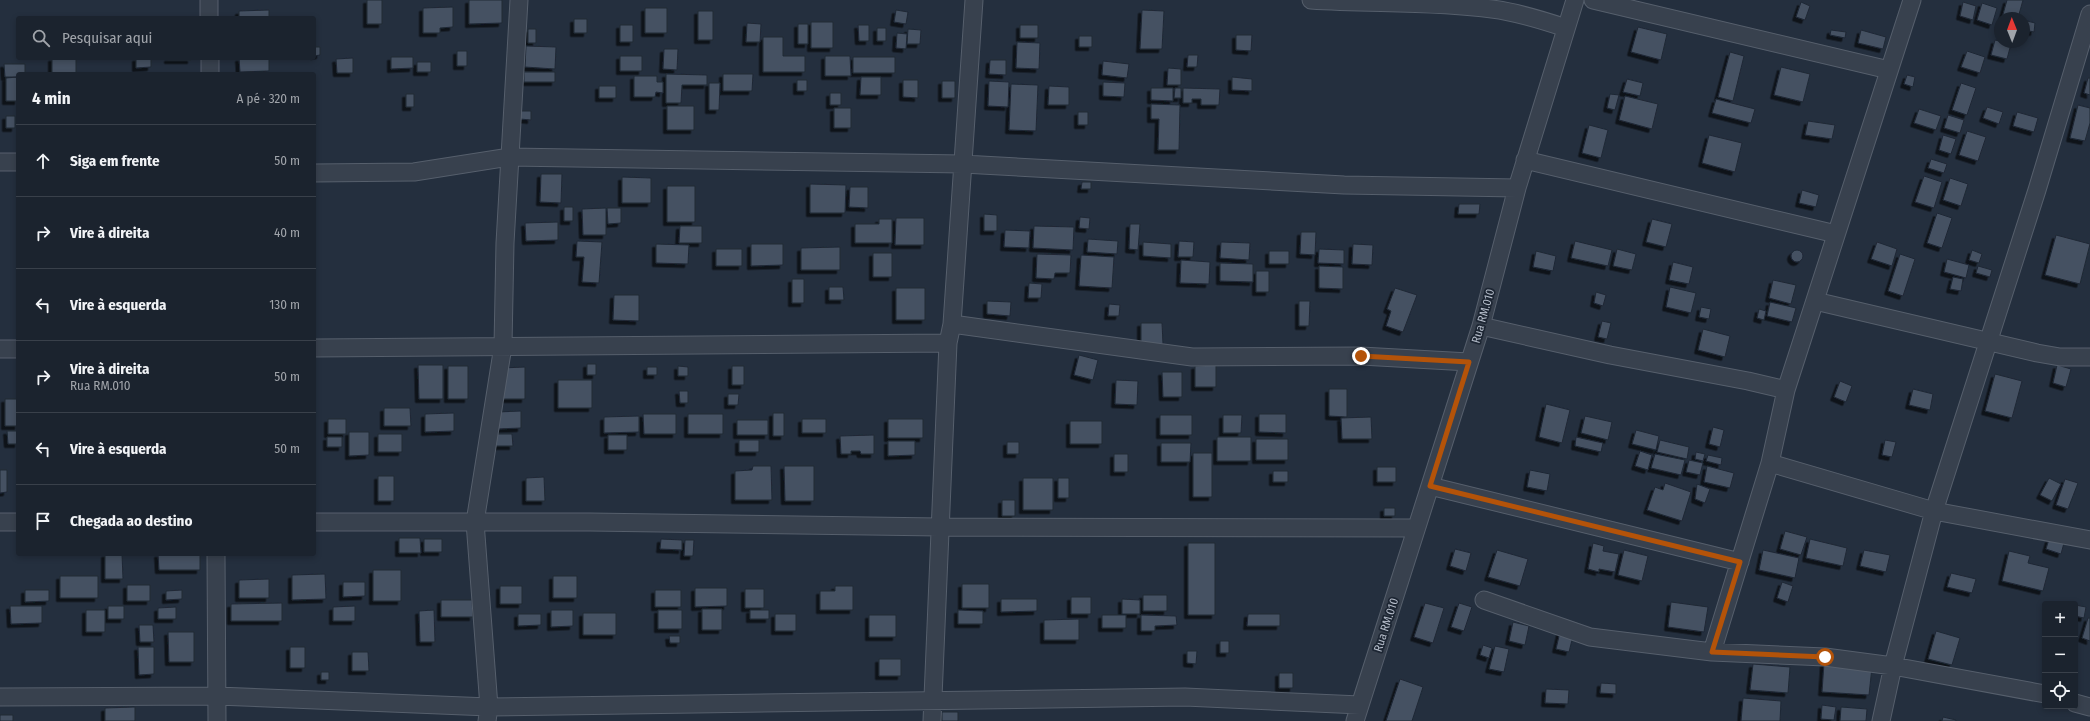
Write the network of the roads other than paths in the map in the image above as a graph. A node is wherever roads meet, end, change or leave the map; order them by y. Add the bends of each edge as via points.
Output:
1 (209, 0) edge
2 (519, 0) edge
3 (974, 0) edge
4 (1311, 0) edge
5 (1574, 0) edge
6 (1593, 0) edge
7 (1912, 0) edge
8 (1350, 1) edge
9 (2090, 14) edge
10 (209, 16) edge
11 (1566, 28) junction
12 (210, 60) edge
13 (1889, 70) junction
14 (210, 72) edge
15 (510, 157) junction
16 (1526, 160) junction
17 (0, 162) edge
18 (16, 162) edge
19 (963, 164) junction
20 (316, 173) edge
21 (1517, 188) junction
22 (1836, 234) junction
23 (1815, 301) junction
24 (952, 324) junction
25 (1481, 326) junction
26 (1988, 342) junction
27 (948, 343) junction
28 (503, 346) junction
29 (316, 348) edge
30 (0, 349) edge
31 (16, 349) edge
32 (2090, 357) edge
33 (1469, 362) junction
34 (1786, 390) junction
35 (1770, 463) junction
36 (1430, 486) junction
37 (1934, 511) junction
38 (0, 522) edge
39 (16, 522) edge
40 (316, 522) edge
41 (475, 522) junction
42 (939, 527) junction
43 (1416, 528) junction
44 (2090, 540) edge
45 (216, 556) edge
46 (1740, 562) junction
47 (1484, 600) dead end
48 (1712, 652) junction
49 (1893, 666) junction
50 (2042, 693) edge
51 (217, 696) junction
52 (0, 697) edge
53 (933, 700) junction
54 (2078, 703) edge
55 (2090, 707) edge
56 (1358, 713) edge
57 (488, 714) edge
58 (217, 721) edge
59 (932, 721) edge
60 (1881, 721) edge

1 - 10 street
2 - 15 street
3 - 19 street
4 - 8 street
5 - 11 street, Rua RM.010
6 - 13 street
7 - 13 street
8 - 11 street via 1418,2 1492,9 1524,15
9 - 26 street
11 - 16 street, Rua RM.010
12 - 14 street
13 - 22 street
15 - 19 street
15 - 20 street via 414,172
15 - 28 street
16 - 21 street, Rua RM.010
16 - 22 street
17 - 18 street
19 - 21 street via 1344,185
19 - 24 street
21 - 25 street, Rua RM.010
22 - 23 street
23 - 26 street
23 - 34 street
24 - 27 street
24 - 33 street via 1192,357 1361,356
25 - 33 street, Rua RM.010
25 - 34 street
26 - 32 street via 2052,356
26 - 37 street
27 - 28 street
27 - 42 street
28 - 29 street
28 - 41 street
30 - 31 street
33 - 36 street, Rua RM.010
34 - 35 street
35 - 37 street
35 - 46 street
36 - 43 street, Rua RM.010
36 - 46 street
37 - 44 street
37 - 49 street
38 - 39 street
40 - 41 street
41 - 42 street
41 - 57 street
42 - 43 street
42 - 53 street
43 - 56 street, Rua RM.010
45 - 51 street
46 - 48 street
47 - 48 street via 1590,637
48 - 49 street via 1825,657
49 - 50 street
49 - 60 street
51 - 52 street
51 - 57 street
51 - 58 street
53 - 56 street via 1185,697
53 - 57 street
53 - 59 street
54 - 55 street

